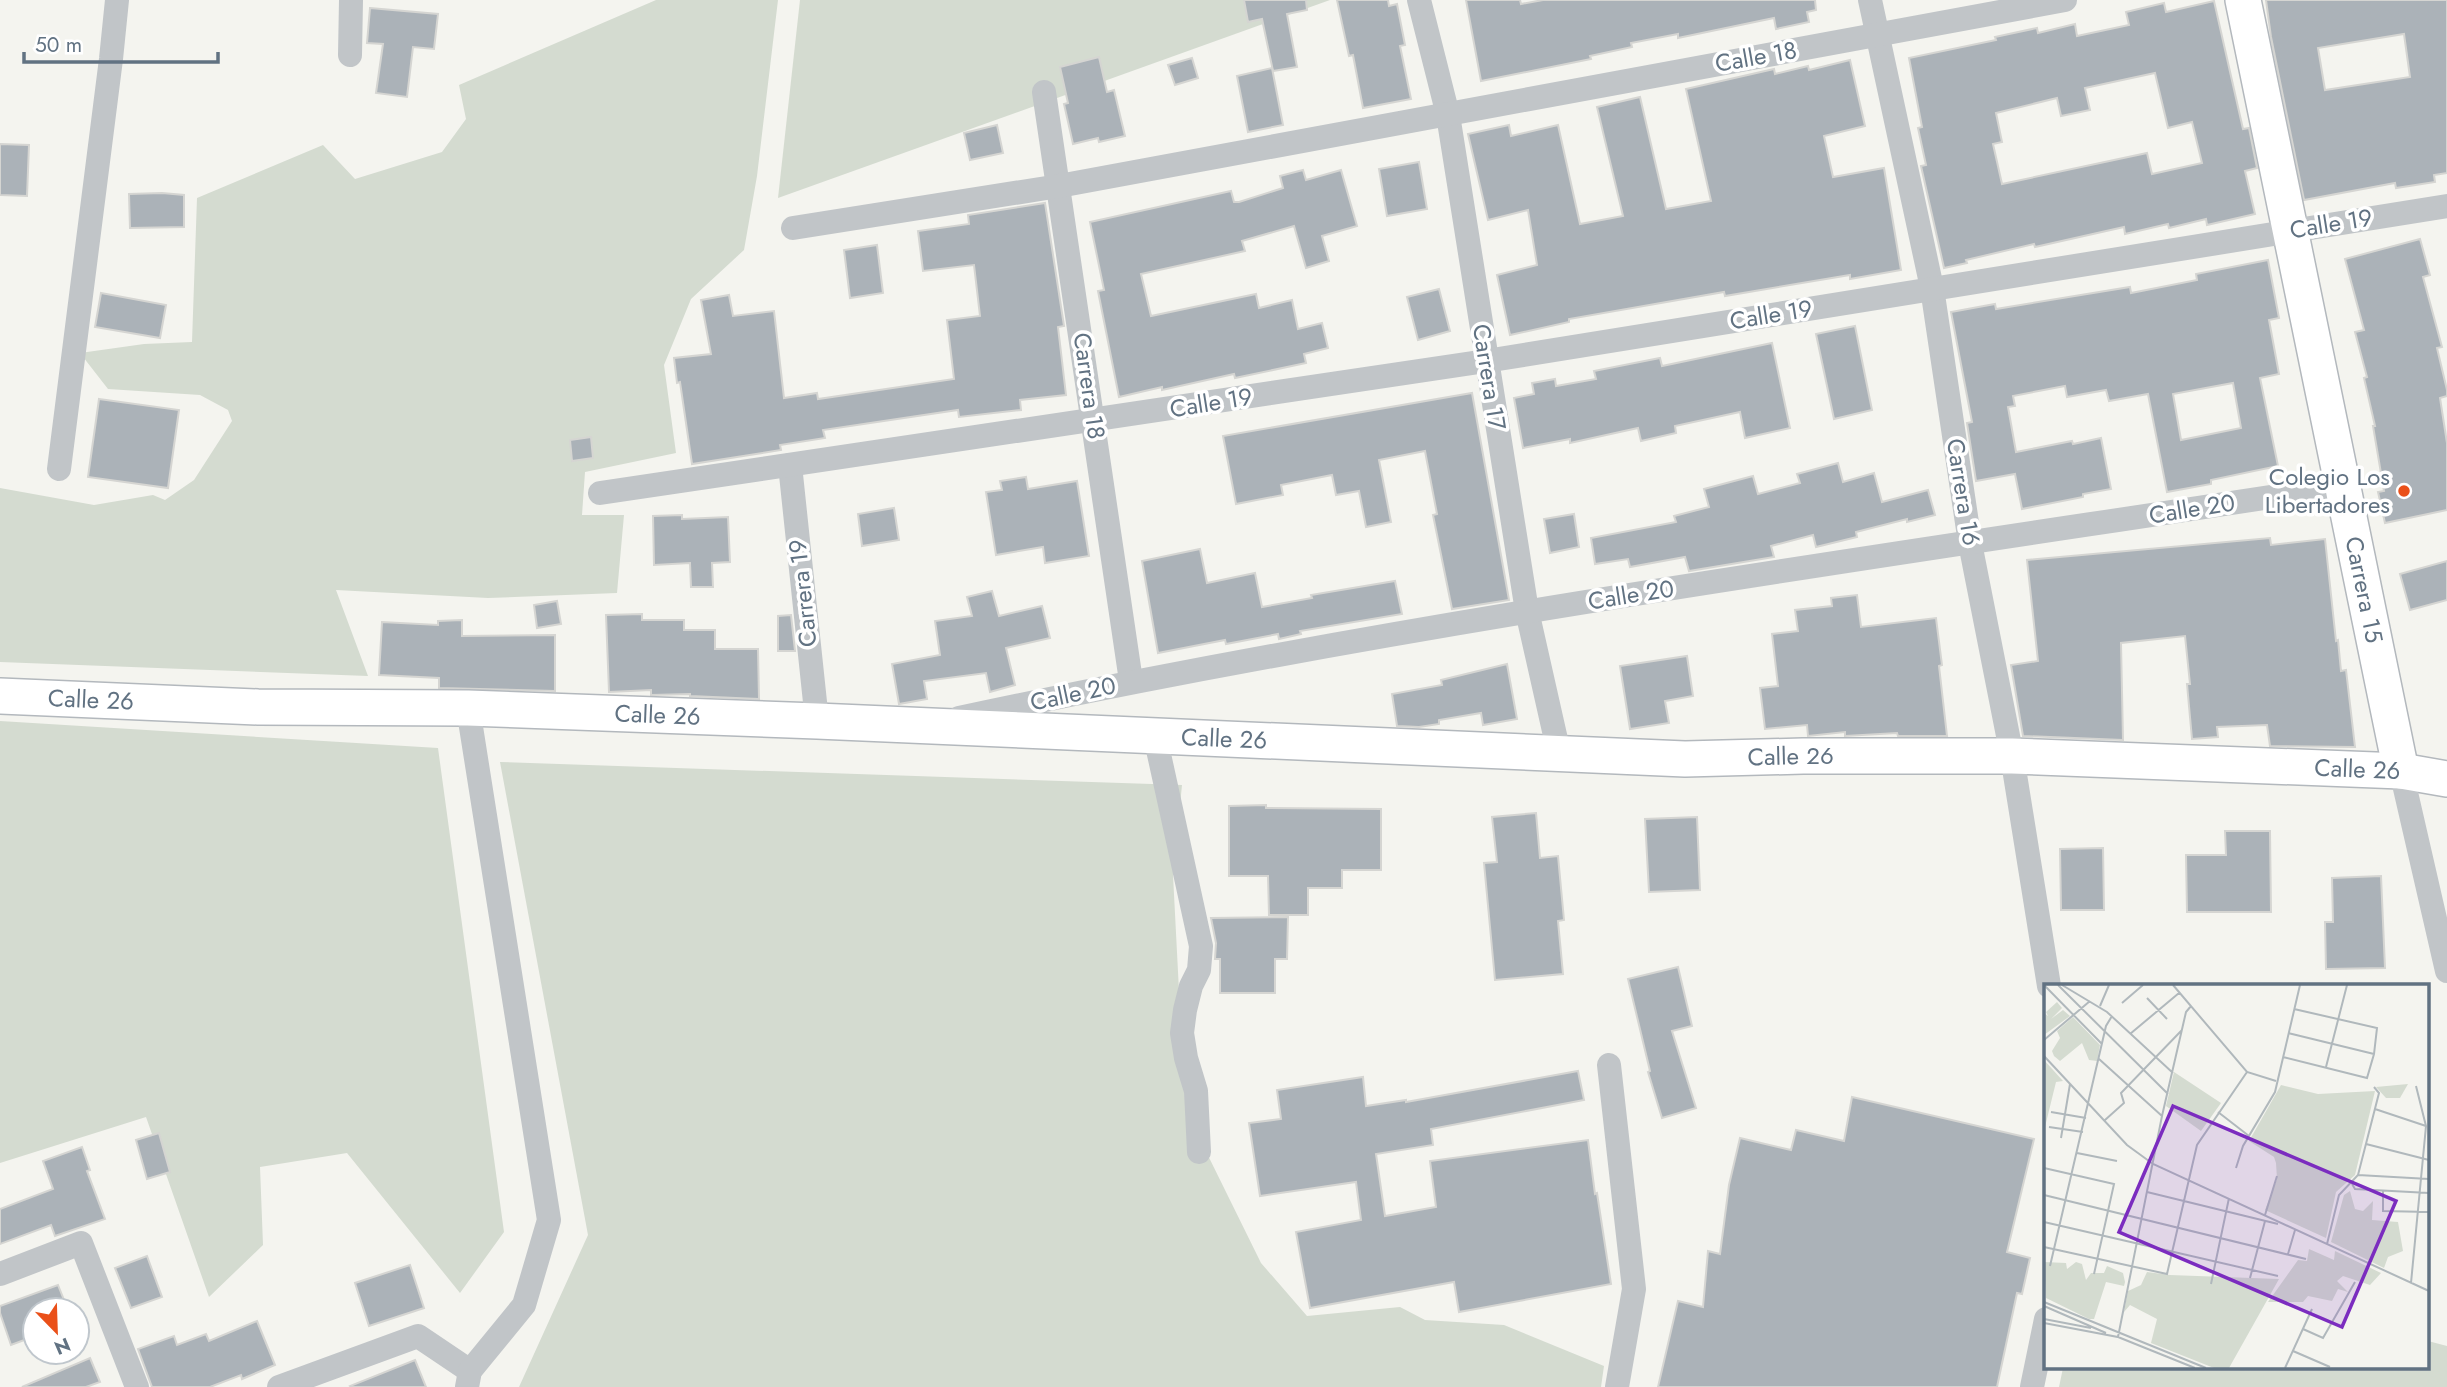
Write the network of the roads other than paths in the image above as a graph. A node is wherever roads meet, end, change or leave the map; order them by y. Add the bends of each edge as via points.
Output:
1 (117, 0) edge
2 (351, 0) edge
3 (1419, 0) edge
4 (1870, 0) edge
5 (2065, 0) edge
6 (2243, 0) edge
7 (1876, 34) junction
8 (350, 55) dead end
9 (1044, 92) dead end
10 (1448, 116) junction
11 (1059, 186) junction
12 (2447, 206) edge
13 (793, 228) dead end
14 (2290, 231) junction
15 (1932, 288) junction
16 (1486, 361) junction
17 (1094, 420) junction
18 (789, 465) junction
19 (59, 468) dead end
20 (2343, 486) junction
21 (600, 493) dead end
22 (1970, 543) junction
23 (1527, 611) junction
24 (1131, 681) junction
25 (0, 696) edge
26 (468, 708) junction
27 (817, 721) junction
28 (924, 726) junction
29 (1155, 736) junction
30 (1559, 753) junction
31 (2012, 756) junction
32 (2401, 771) junction
33 (2447, 779) edge
34 (2447, 971) edge
35 (2049, 984) edge
36 (1609, 1065) dead end
37 (1199, 1152) dead end
38 (0, 1274) edge
39 (2044, 1329) edge
40 (469, 1379) edge
41 (137, 1387) edge
42 (279, 1387) edge
43 (1617, 1387) edge
44 (2032, 1387) edge

1 - 19 street
2 - 8 street
3 - 10 street, Carrera 17
4 - 7 street, Carrera 16
5 - 7 street, Calle 18
6 - 14 street, Carrera 15
7 - 10 street, Calle 18
7 - 15 street, Carrera 16
9 - 11 street, Carrera 18
10 - 11 street, Calle 18
10 - 16 street, Carrera 17
11 - 13 street, Calle 18
11 - 17 street, Carrera 18
12 - 14 street, Calle 19
14 - 15 street, Calle 19
14 - 20 street, Carrera 15
15 - 16 street, Calle 19
15 - 22 street, Carrera 16
16 - 17 street, Calle 19
16 - 23 street, Carrera 17
17 - 18 street, Calle 19
17 - 24 street, Carrera 18
18 - 21 street, Calle 19
18 - 27 street, Carrera 19
20 - 22 street, Calle 20
20 - 32 street, Carrera 15
22 - 23 street, Calle 20
22 - 31 street, Carrera 16
23 - 24 street, Calle 20
23 - 30 street, Carrera 17
24 - 28 street, Calle 20
25 - 26 street, Calle 26 via 258,707
26 - 27 street, Calle 26
26 - 40 street via 549,1220 524,1305
27 - 28 street, Calle 26
28 - 29 street, Calle 26
29 - 30 street, Calle 26
29 - 37 street via 1201,946 1182,1033 1196,1091
30 - 31 street, Calle 26 via 1685,759
31 - 32 street, Calle 26
31 - 35 street, Carrera 16
32 - 33 street, Calle 26
32 - 34 street, Carrera 15
36 - 43 street via 1634,1289
38 - 41 street via 81,1243
39 - 44 street
40 - 42 street via 418,1336

